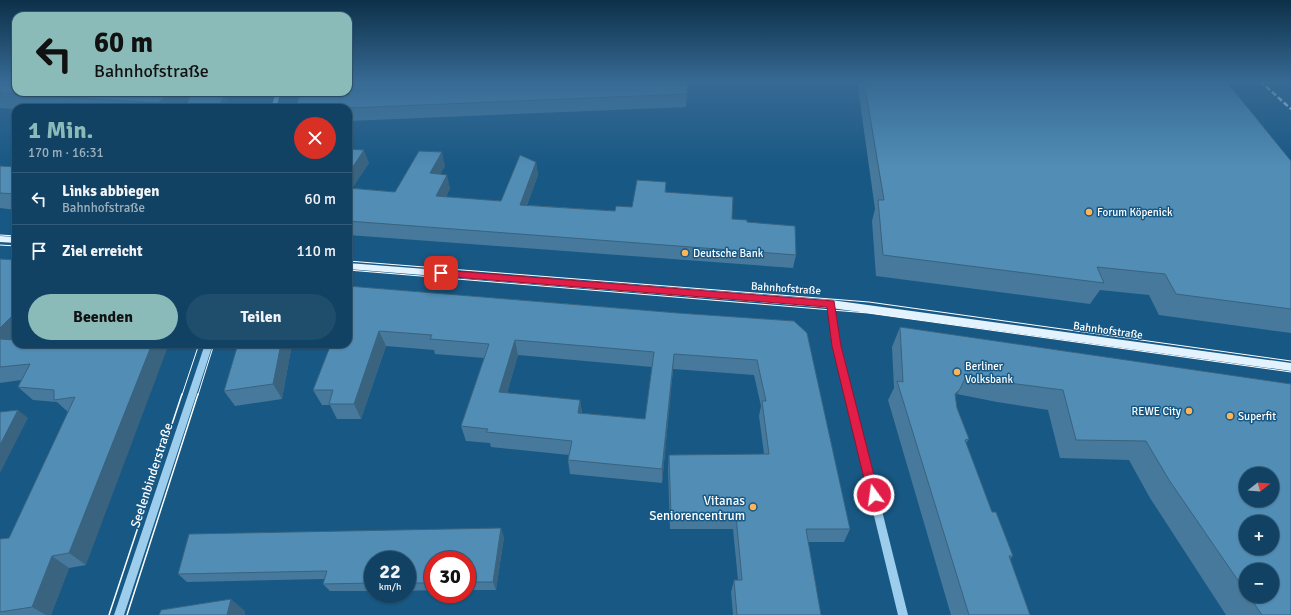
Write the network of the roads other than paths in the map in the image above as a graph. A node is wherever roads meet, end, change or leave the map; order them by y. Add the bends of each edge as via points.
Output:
1 (0, 239) edge
2 (12, 240) edge
3 (352, 266) edge
4 (831, 304) junction
5 (208, 348) edge
6 (1291, 367) edge
7 (119, 615) edge
8 (903, 615) edge

1 - 2 main road
3 - 4 main road, Bahnhofstraße
4 - 6 main road, Bahnhofstraße
4 - 8 street via 837,346
5 - 7 street, Seelenbinderstraße

